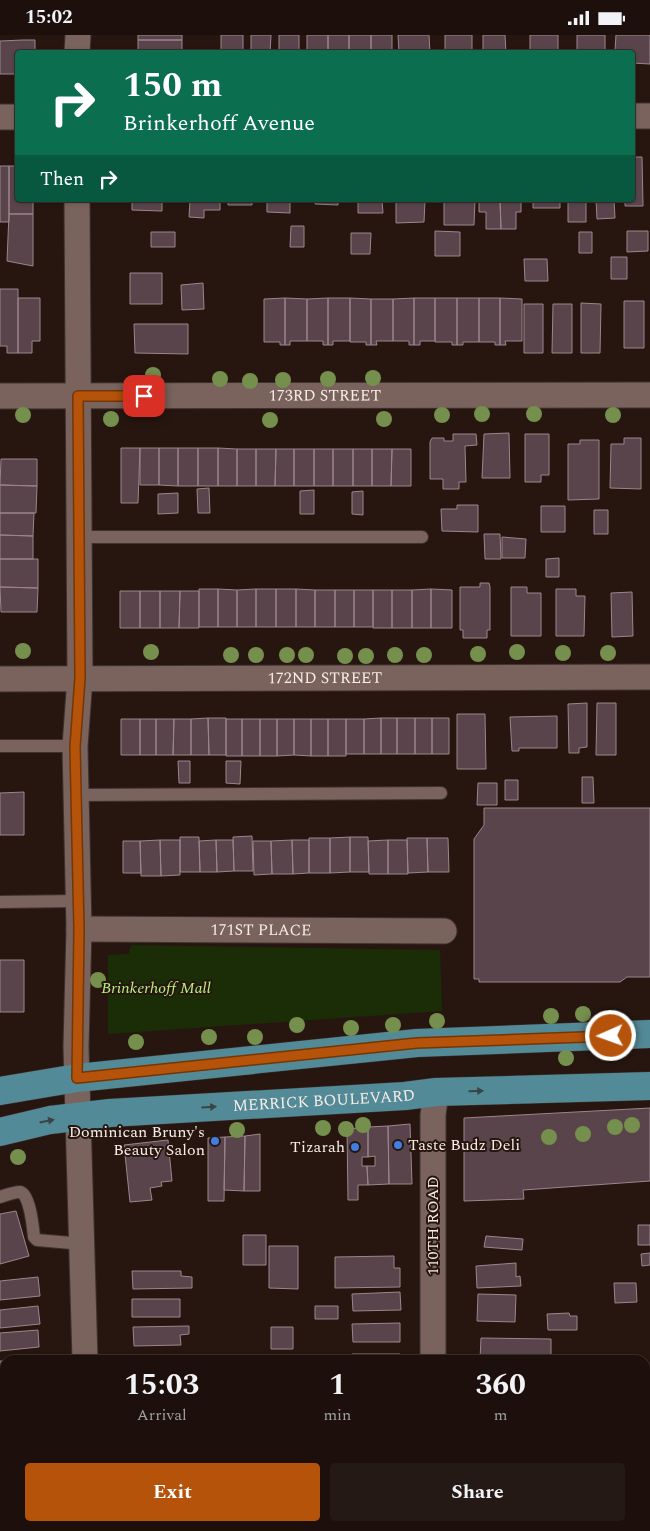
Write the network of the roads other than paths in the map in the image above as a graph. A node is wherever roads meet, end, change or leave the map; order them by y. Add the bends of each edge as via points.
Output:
1 (78, 35) edge
2 (78, 50) edge
3 (635, 116) edge
4 (650, 116) edge
5 (0, 117) edge
6 (15, 117) edge
7 (78, 202) edge
8 (650, 395) edge
9 (0, 396) edge
10 (78, 396) junction
11 (79, 537) junction
12 (422, 537) dead end
13 (650, 677) edge
14 (80, 678) junction
15 (0, 679) edge
16 (650, 682) edge
17 (0, 746) edge
18 (75, 747) junction
19 (441, 793) dead end
20 (77, 795) junction
21 (77, 901) junction
22 (0, 902) edge
23 (79, 929) junction
24 (444, 931) dead end
25 (650, 1034) edge
26 (77, 1078) junction
27 (650, 1086) edge
28 (0, 1091) edge
29 (436, 1092) junction
30 (78, 1117) junction
31 (0, 1132) edge
32 (0, 1197) edge
33 (83, 1244) junction
34 (85, 1355) edge
35 (432, 1355) edge

1 - 2 street
3 - 4 street
5 - 6 street
7 - 10 street
8 - 10 street, 173RD STREET
9 - 10 street, 173RD STREET
10 - 11 street
11 - 12 lane
11 - 14 street
13 - 14 street, 172ND STREET
13 - 16 lane
14 - 15 street, 172ND STREET
14 - 18 street
17 - 18 lane
18 - 20 street
19 - 20 lane
20 - 21 street
21 - 22 lane
21 - 23 street
23 - 24 street, 171ST PLACE
23 - 26 street
25 - 26 main road via 417,1043
26 - 28 main road
26 - 30 street
29 -> 27 main road, MERRICK BOULEVARD
30 -> 29 main road, MERRICK BOULEVARD
29 - 35 street, 110TH ROAD
31 -> 30 main road, MERRICK BOULEVARD
30 - 33 street
32 - 33 lane via 19,1192 24,1194 37,1240
33 - 34 street

